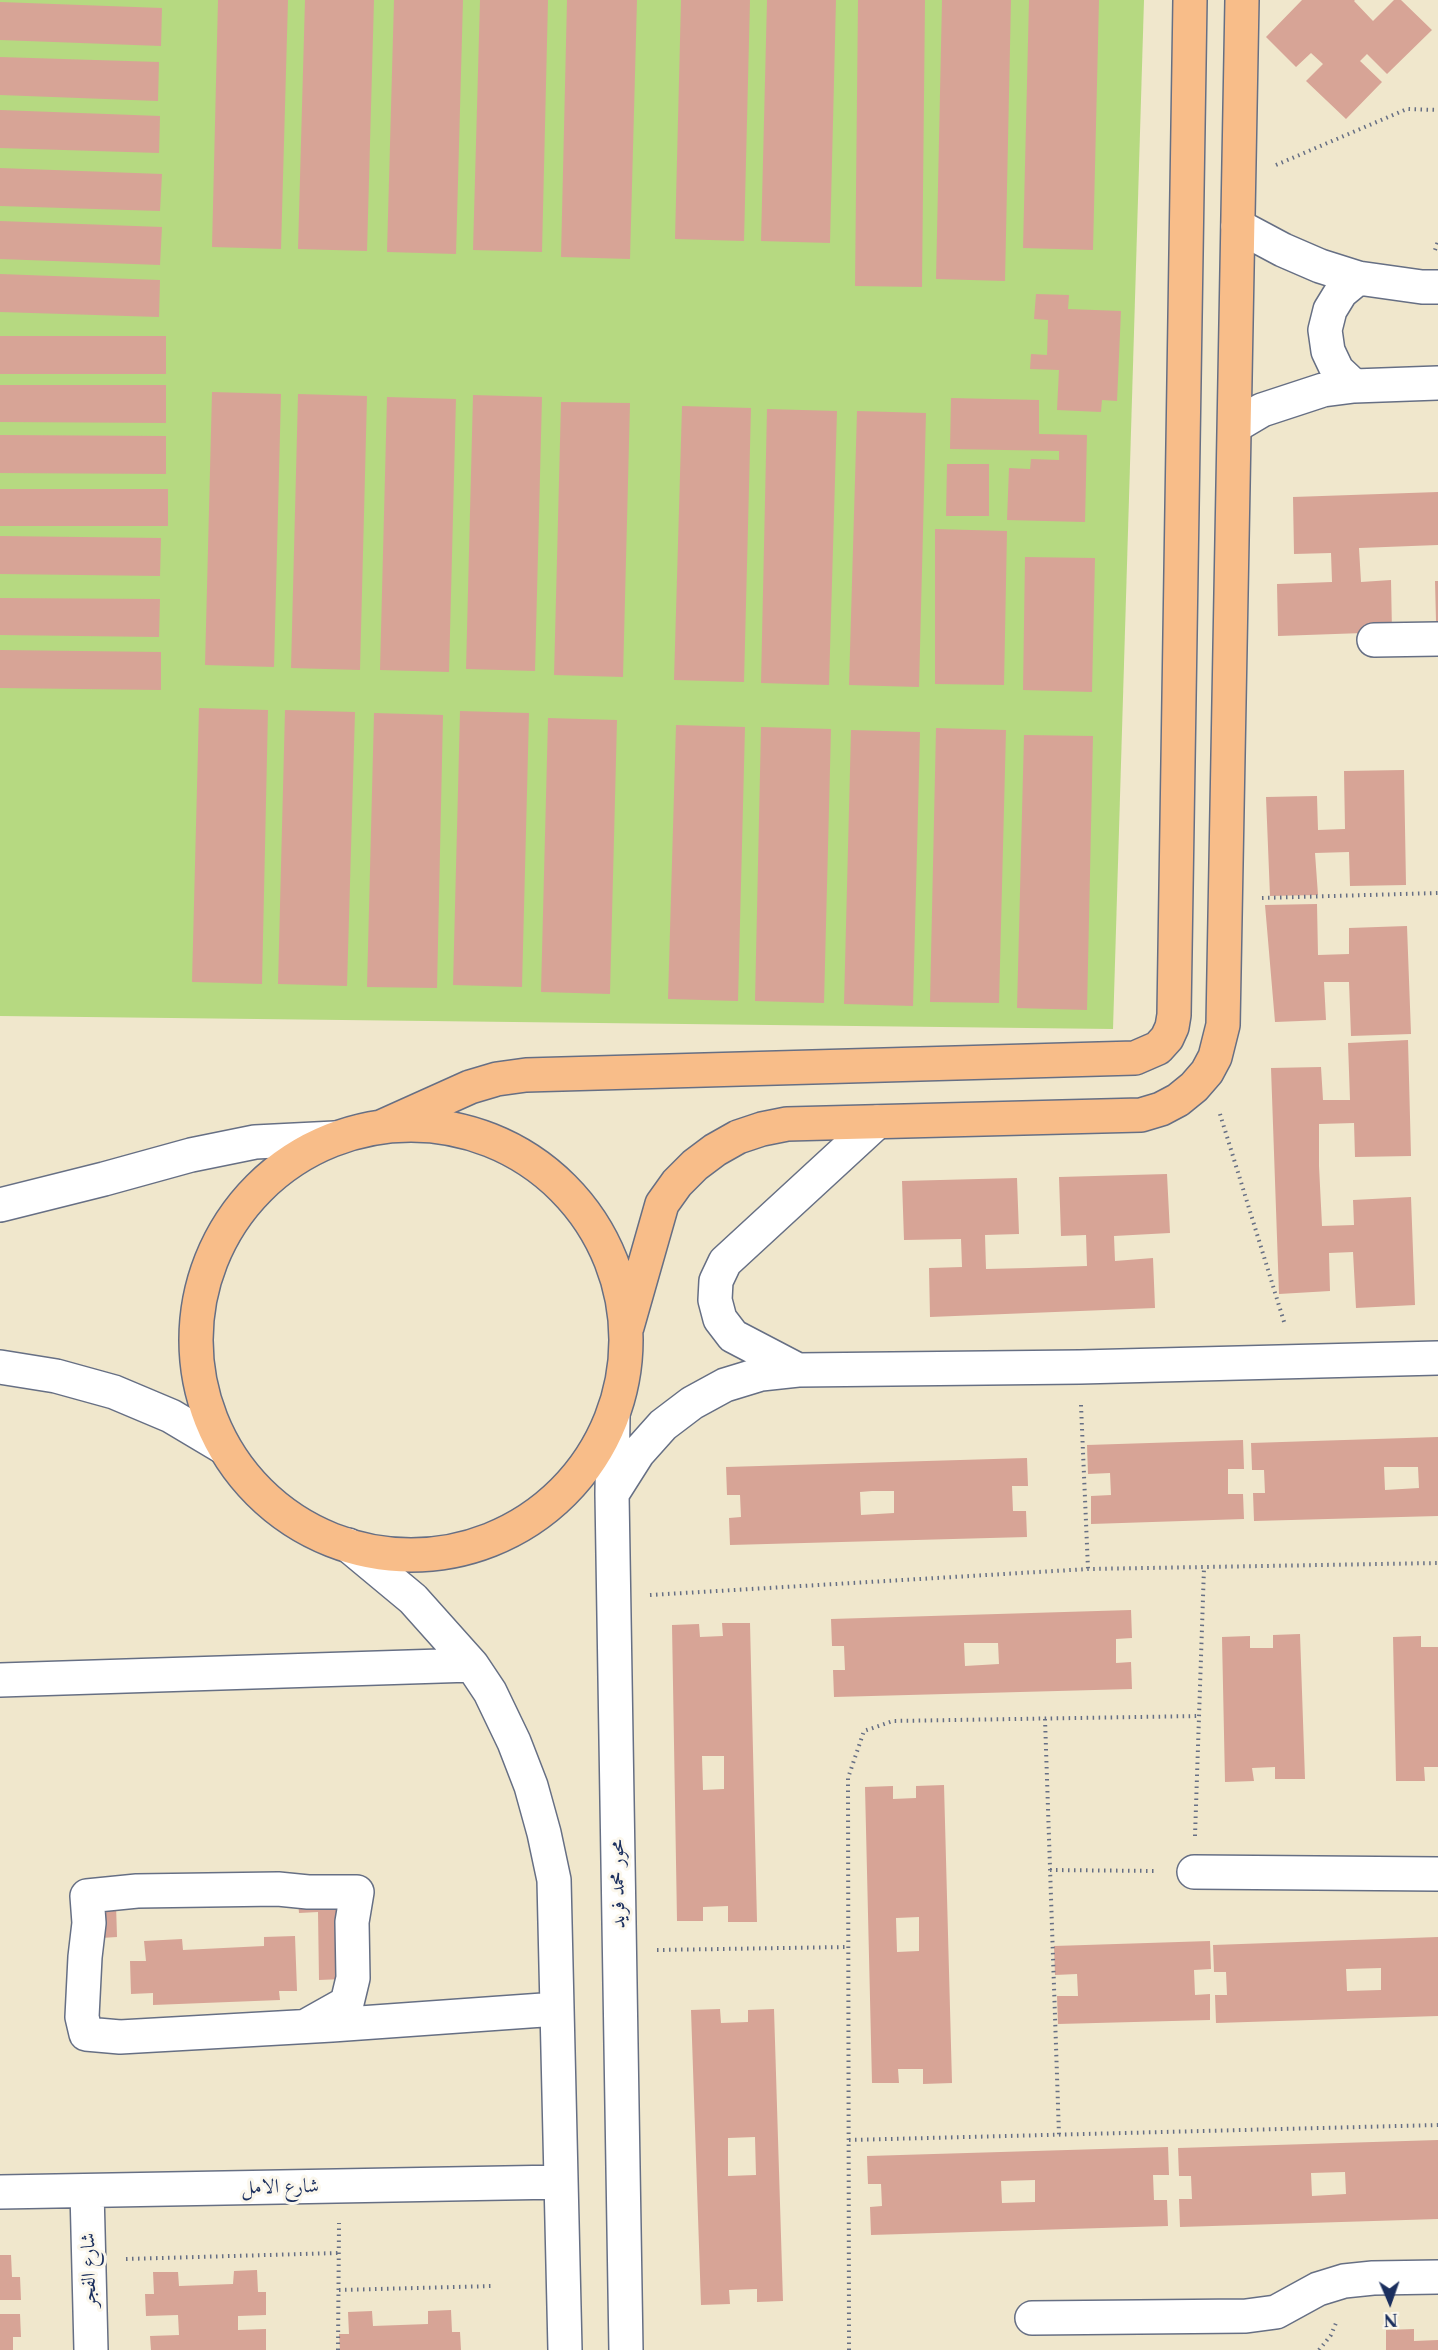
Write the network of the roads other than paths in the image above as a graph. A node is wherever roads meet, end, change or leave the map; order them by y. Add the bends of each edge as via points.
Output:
1 (1190, 0) edge
2 (1242, 0) edge
3 (1238, 226) junction
4 (1358, 278) junction
5 (1438, 287) edge
6 (1438, 383) edge
7 (1354, 386) junction
8 (1234, 426) junction
9 (1438, 639) edge
10 (1374, 640) dead end
11 (877, 1122) junction
12 (381, 1127) junction
13 (335, 1138) junction
14 (0, 1205) edge
15 (627, 1327) junction
16 (1438, 1358) edge
17 (0, 1367) edge
18 (798, 1370) junction
19 (613, 1417) junction
20 (224, 1447) junction
21 (612, 1494) junction
22 (348, 1545) junction
23 (472, 1665) junction
24 (0, 1680) edge
25 (1194, 1872) road end
26 (1438, 1874) edge
27 (557, 2009) junction
28 (306, 2026) junction
29 (561, 2182) junction
30 (87, 2191) junction
31 (0, 2192) edge
32 (1438, 2277) edge
33 (1032, 2318) dead end
34 (91, 2350) edge
35 (564, 2350) edge
36 (626, 2350) edge

1 - 12 main road via 1174,1015 1167,1038 1158,1048 1135,1058 526,1075 470,1087
2 - 3 main road
3 - 4 street via 1283,250
3 - 8 main road
4 - 5 street
4 - 7 street via 1341,292 1330,310 1325,330 1328,351 1337,370
6 - 7 street
7 - 8 street via 1292,399
8 - 11 main road via 1224,1025 1215,1057 1207,1072 1178,1100 1141,1115
9 - 10 street
11 - 15 main road via 787,1124 762,1129 738,1137 695,1165 662,1204
11 - 18 street via 725,1262 716,1281 720,1319 733,1335
12 - 13 main road
12 - 15 main road via 427,1125 480,1136 528,1159 569,1193 601,1237 619,1281
13 - 14 street via 255,1142
13 - 20 main road via 288,1163 249,1198 218,1242 201,1292 195,1345 203,1398
15 - 19 main road via 624,1374
16 - 18 street
17 - 20 street via 56,1376 114,1392 171,1416
18 - 21 street via 760,1374 725,1385 692,1403 663,1425 638,1453
19 - 21 street, محور محمد فريد
19 - 22 main road via 580,1474 550,1504 514,1528 475,1545 433,1553 390,1553
20 - 22 main road via 247,1479 276,1507 310,1530
21 - 36 street, محور محمد فريد
22 - 23 street via 413,1599
23 - 24 street
23 - 27 street via 514,1742 544,1833 554,1880
25 - 26 street
27 - 28 street
27 - 29 street
28 - 28 street via 120,2037 86,2034 82,2017 89,1923 87,1896 137,1891 266,1889 357,1892 352,1922 353,1978 347,2003
29 - 30 street, شارع الامل
29 - 35 street
30 - 31 street, شارع الامل
30 - 34 street, شارع الفجر
32 - 33 street via 1344,2281 1318,2289 1276,2313

